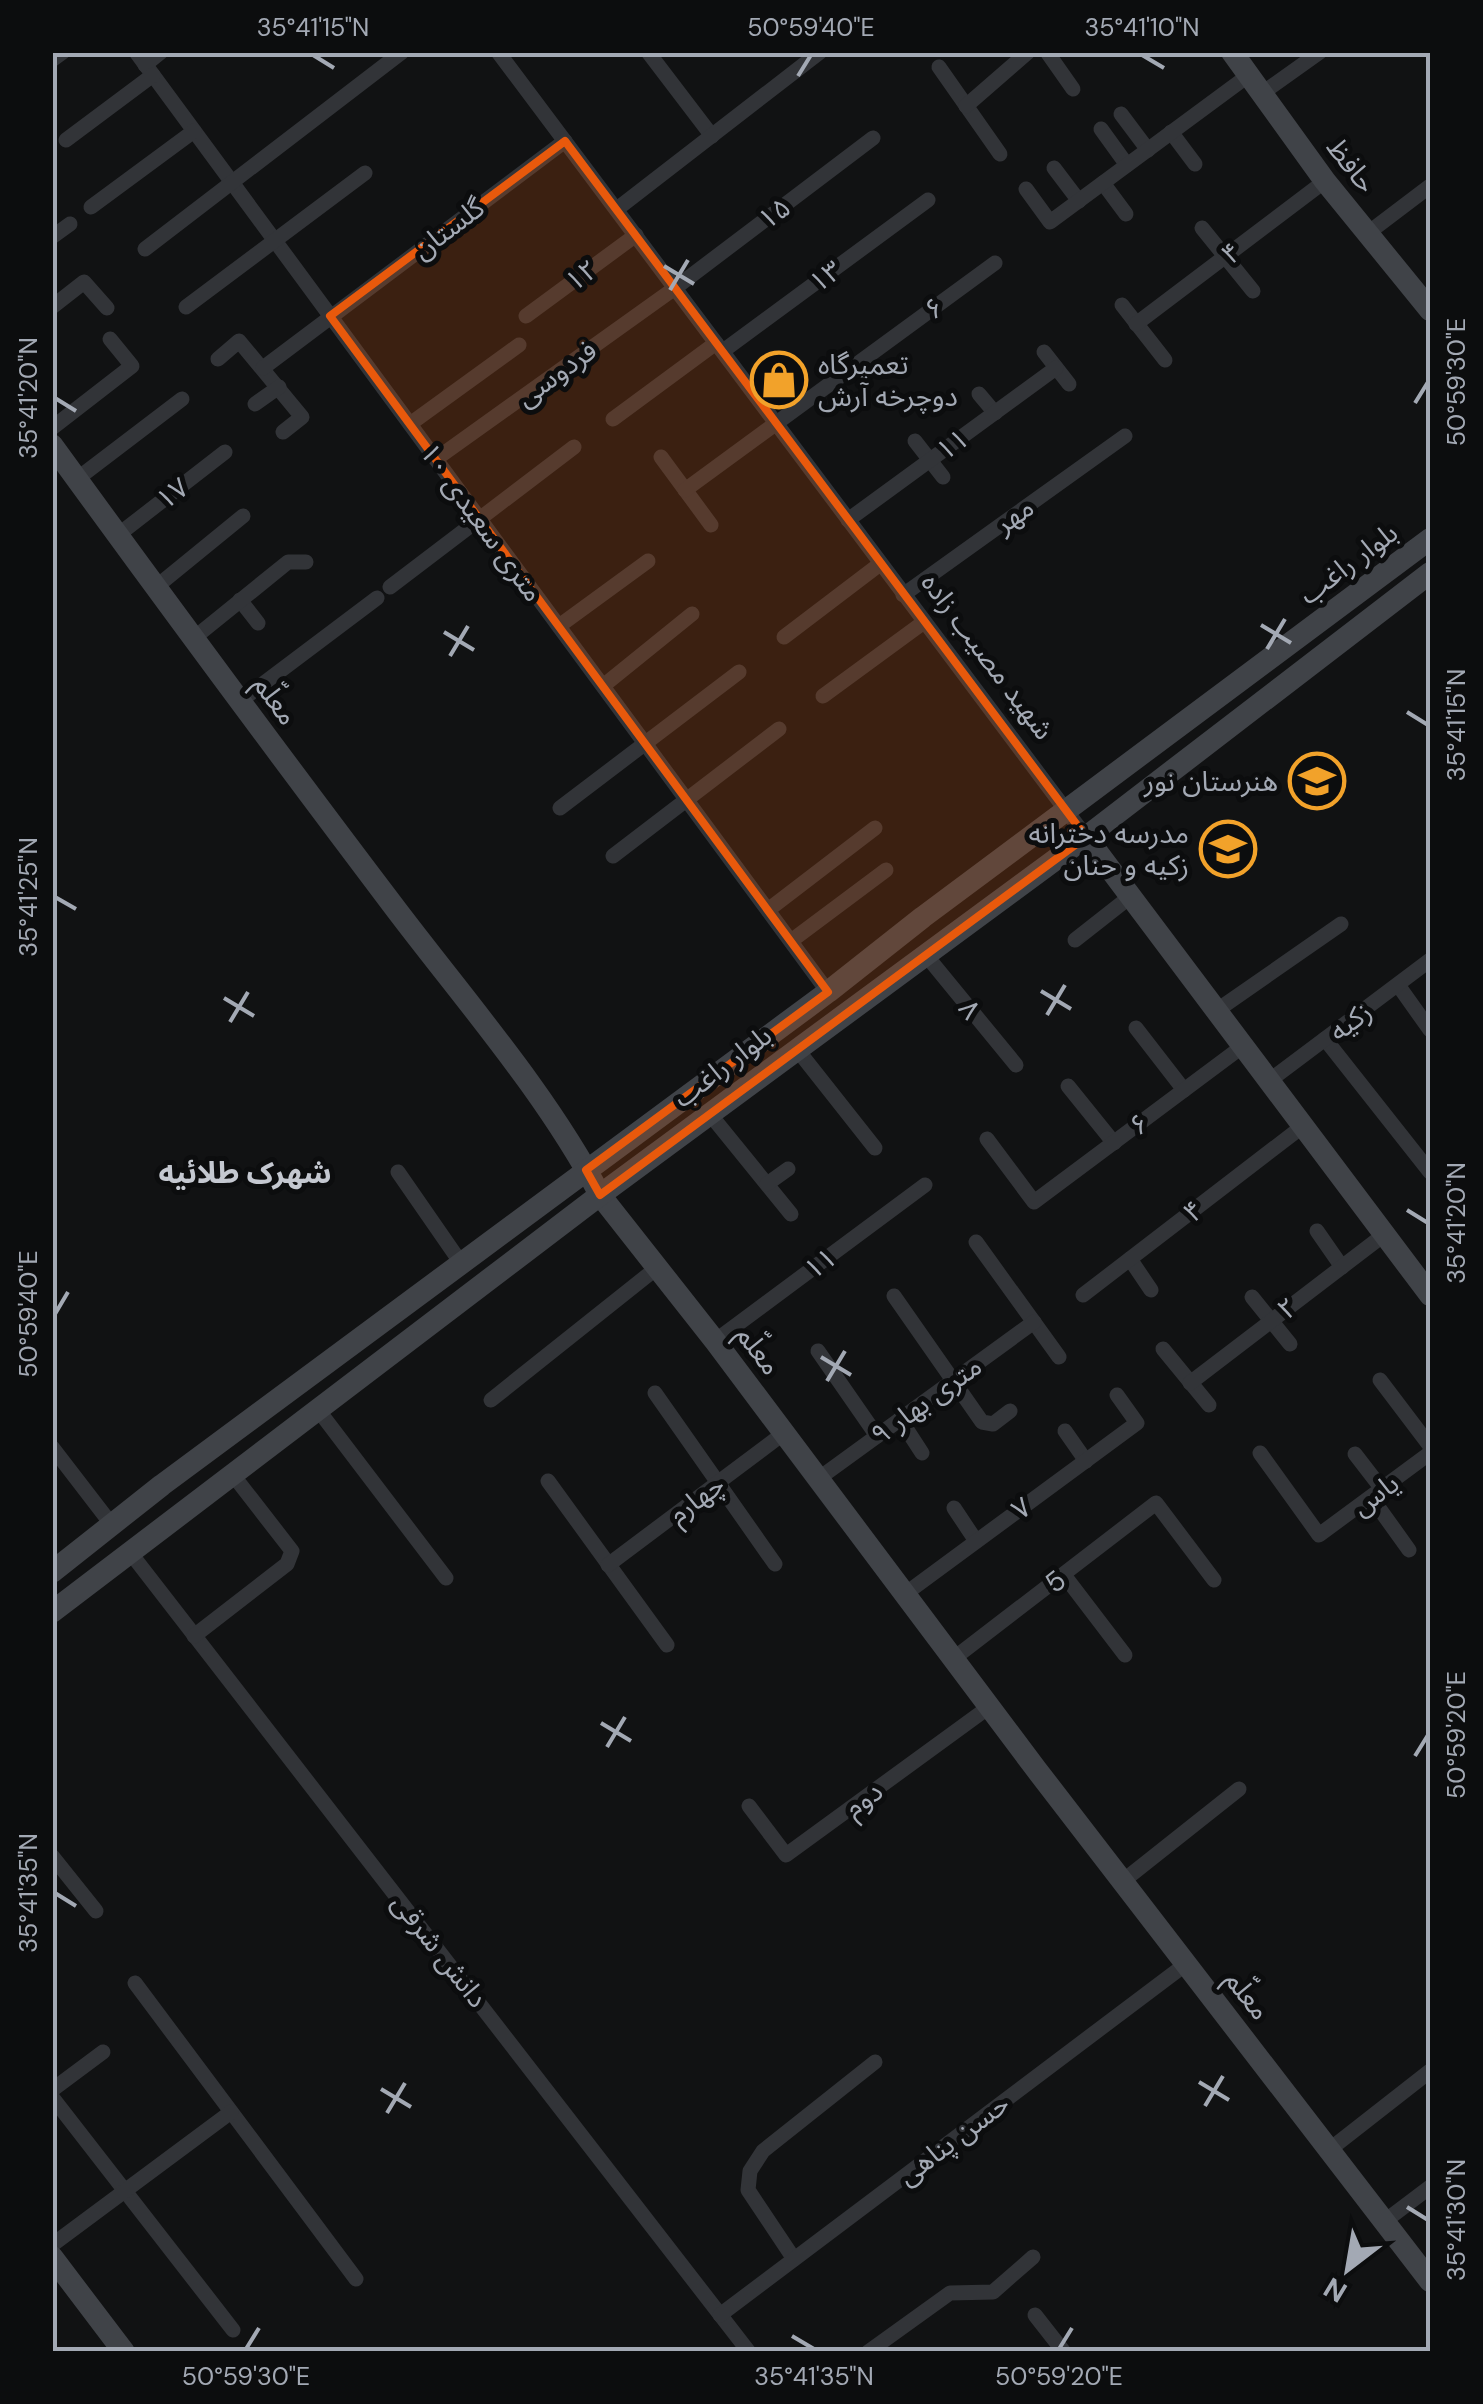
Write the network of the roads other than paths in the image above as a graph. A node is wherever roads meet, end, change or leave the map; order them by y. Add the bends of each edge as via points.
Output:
1 (63, 52) edge
2 (161, 52) edge
3 (402, 52) edge
4 (498, 52) edge
5 (648, 52) edge
6 (820, 52) edge
7 (1028, 52) edge
8 (1047, 52) edge
9 (1232, 52) edge
10 (1320, 52) edge
11 (797, 59) edge
12 (52, 60) edge
13 (144, 64) edge
14 (939, 67) dead end
15 (1255, 84) junction
16 (1073, 88) dead end
17 (966, 106) junction
18 (1121, 114) dead end
19 (1101, 129) dead end
20 (194, 131) junction
21 (1171, 132) junction
22 (712, 136) junction
23 (873, 138) dead end
24 (66, 140) dead end
25 (565, 141) junction
26 (1148, 150) junction
27 (1000, 154) dead end
28 (1196, 164) dead end
29 (1127, 165) junction
30 (1054, 168) dead end
31 (365, 173) dead end
32 (1325, 181) junction
33 (231, 182) junction
34 (1102, 183) junction
35 (1430, 186) edge
36 (1026, 189) dead end
37 (928, 200) dead end
38 (1079, 201) junction
39 (91, 207) dead end
40 (617, 209) junction
41 (1126, 214) dead end
42 (70, 224) dead end
43 (1202, 228) dead end
44 (1368, 233) junction
45 (636, 234) junction
46 (52, 237) edge
47 (275, 241) junction
48 (145, 249) dead end
49 (1226, 256) junction
50 (995, 262) dead end
51 (676, 288) junction
52 (1254, 292) dead end
53 (1122, 305) dead end
54 (52, 307) edge
55 (107, 308) dead end
56 (186, 308) dead end
57 (1430, 310) edge
58 (330, 316) junction
59 (526, 316) dead end
60 (1136, 324) junction
61 (110, 339) dead end
62 (519, 345) dead end
63 (720, 347) junction
64 (1044, 352) dead end
65 (218, 359) dead end
66 (1164, 360) dead end
67 (264, 368) junction
68 (1056, 368) junction
69 (1068, 384) dead end
70 (278, 387) junction
71 (980, 394) dead end
72 (182, 399) dead end
73 (255, 404) dead end
74 (995, 413) junction
75 (612, 420) dead end
76 (410, 424) junction
77 (777, 425) junction
78 (52, 428) edge
79 (283, 432) dead end
80 (1125, 436) dead end
81 (915, 441) dead end
82 (52, 445) edge
83 (574, 447) dead end
84 (225, 452) dead end
85 (661, 458) dead end
86 (436, 459) junction
87 (930, 460) junction
88 (943, 477) dead end
89 (77, 479) junction
90 (685, 490) junction
91 (242, 516) dead end
92 (479, 518) junction
93 (848, 520) junction
94 (711, 525) dead end
95 (118, 535) junction
96 (1430, 539) edge
97 (648, 560) dead end
98 (306, 562) dead end
99 (880, 564) junction
100 (1430, 572) edge
101 (156, 587) junction
102 (390, 587) dead end
103 (903, 595) junction
104 (376, 598) dead end
105 (240, 600) junction
106 (692, 614) dead end
107 (924, 622) junction
108 (258, 623) dead end
109 (559, 626) junction
110 (784, 637) dead end
111 (194, 638) junction
112 (739, 672) dead end
113 (603, 686) junction
114 (822, 696) dead end
115 (240, 702) junction
116 (779, 730) dead end
117 (645, 743) junction
118 (687, 800) junction
119 (560, 808) dead end
120 (1067, 810) junction
121 (875, 828) dead end
122 (1086, 837) junction
123 (613, 856) dead end
124 (886, 870) dead end
125 (1131, 896) junction
126 (768, 910) junction
127 (1341, 924) dead end
128 (1075, 940) dead end
129 (792, 941) junction
130 (925, 954) junction
131 (1430, 960) edge
132 (1398, 985) junction
133 (828, 992) junction
134 (1216, 1011) junction
135 (1136, 1028) dead end
136 (1430, 1030) edge
137 (1325, 1039) junction
138 (1244, 1046) junction
139 (796, 1048) junction
140 (1016, 1065) dead end
141 (1269, 1081) junction
142 (1068, 1086) dead end
143 (1184, 1090) junction
144 (709, 1114) junction
145 (1304, 1126) junction
146 (988, 1139) dead end
147 (1114, 1142) junction
148 (874, 1148) dead end
149 (788, 1169) dead end
150 (586, 1170) junction
151 (398, 1172) dead end
152 (1430, 1172) edge
153 (767, 1184) junction
154 (925, 1185) dead end
155 (600, 1195) junction
156 (791, 1214) dead end
157 (1317, 1231) dead end
158 (1385, 1234) junction
159 (976, 1242) dead end
160 (1130, 1259) junction
161 (461, 1263) junction
162 (658, 1267) junction
163 (1342, 1267) junction
164 (1151, 1290) dead end
165 (1084, 1295) dead end
166 (1430, 1295) edge
167 (894, 1296) dead end
168 (1252, 1297) dead end
169 (1271, 1321) junction
170 (1034, 1322) junction
171 (716, 1341) junction
172 (1290, 1344) dead end
173 (1163, 1349) dead end
174 (818, 1351) dead end
175 (1059, 1357) dead end
176 (1380, 1380) dead end
177 (953, 1381) junction
178 (1190, 1382) junction
179 (655, 1394) dead end
180 (1118, 1396) dead end
181 (491, 1400) dead end
182 (1209, 1405) dead end
183 (319, 1411) junction
184 (1010, 1411) dead end
185 (900, 1420) junction
186 (1065, 1431) dead end
187 (784, 1433) junction
188 (877, 1436) junction
189 (52, 1447) edge
190 (1430, 1450) edge
191 (922, 1453) dead end
192 (1260, 1453) dead end
193 (1355, 1454) dead end
194 (1086, 1461) junction
195 (233, 1475) junction
196 (818, 1479) junction
197 (548, 1481) dead end
198 (716, 1484) junction
199 (1376, 1493) junction
200 (954, 1508) dead end
201 (112, 1525) junction
202 (976, 1542) junction
203 (1409, 1550) dead end
204 (129, 1551) junction
205 (775, 1564) dead end
206 (608, 1566) junction
207 (52, 1572) edge
208 (1064, 1574) junction
209 (446, 1578) dead end
210 (1214, 1580) dead end
211 (904, 1594) junction
212 (52, 1612) edge
213 (194, 1636) junction
214 (667, 1645) dead end
215 (1125, 1655) dead end
216 (954, 1659) junction
217 (990, 1708) junction
218 (1239, 1789) dead end
219 (750, 1806) dead end
220 (52, 1856) edge
221 (1122, 1882) junction
222 (96, 1911) dead end
223 (1186, 1964) junction
224 (134, 1983) dead end
225 (103, 2052) dead end
226 (875, 2062) dead end
227 (1430, 2071) edge
228 (52, 2094) edge
229 (231, 2112) junction
230 (1329, 2150) junction
231 (1430, 2187) edge
232 (124, 2192) junction
233 (1384, 2222) junction
234 (52, 2244) edge
235 (52, 2257) edge
236 (1032, 2257) dead end
237 (794, 2259) junction
238 (356, 2279) dead end
239 (1430, 2281) edge
240 (720, 2314) junction
241 (1036, 2315) dead end
242 (233, 2330) dead end
243 (1060, 2350) edge
244 (124, 2352) edge
245 (748, 2352) edge
246 (868, 2352) edge

1 - 12 street
2 - 13 street
3 - 33 street
4 - 25 street, شهید مصیب زاده
5 - 22 street
6 - 11 street
7 - 17 street
8 - 16 street
9 - 15 street, حافظ
10 - 15 street
11 - 22 street
13 - 20 street, ۱۰ متری سعیدی
13 - 24 street
14 - 17 street
15 - 21 street
15 - 32 street, حافظ
17 - 27 street
18 - 26 street
19 - 29 street
20 - 33 street, ۱۰ متری سعیدی
20 - 39 street
21 - 26 street
21 - 28 street
22 - 40 street
23 - 51 street, ۱۵
25 - 40 street, شهید مصیب زاده
25 - 58 street, گلستان
26 - 29 street
29 - 34 street
30 - 38 street
31 - 47 street
32 - 44 street, حافظ
32 - 49 street, ۴
33 - 47 street, ۱۰ متری سعیدی
33 - 48 street
34 - 38 street
34 - 41 street
35 - 44 street
36 - 38 street via 1050,222
37 - 63 street, ۱۳
40 - 45 street, شهید مصیب زاده
42 - 46 street
43 - 49 street
44 - 57 street, حافظ
45 - 51 street, شهید مصیب زاده
45 - 59 street, ۱۲
47 - 56 street
47 - 58 street, ۱۰ متری سعیدی
49 - 52 street
49 - 60 street, ۴
50 - 77 street, ۶
51 - 63 street, شهید مصیب زاده
51 - 86 street, فردوسی
53 - 60 street
54 - 55 street via 84,282
58 - 67 street
58 - 76 street, ۱۰ متری سعیدی
60 - 66 street
61 - 78 street via 132,366
62 - 76 street
63 - 75 street, ۱۳
63 - 77 street, شهید مصیب زاده
64 - 68 street
65 - 67 street via 240,341
67 - 70 street
68 - 69 street
68 - 74 street, ۱۱
70 - 73 street
70 - 79 street via 302,417
71 - 74 street
72 - 89 street
74 - 87 street, ۱۱
76 - 86 street, ۱۰ متری سعیدی
77 - 90 street
77 - 93 street, شهید مصیب زاده
80 - 103 street, مهر
81 - 87 street
82 - 89 street, معلّم
83 - 92 street
84 - 95 street, ۱۷
85 - 90 street
86 - 92 street, ۱۰ متری سعیدی
87 - 88 street
87 - 93 street, ۱۱
89 - 95 street, معلّم
90 - 94 street
91 - 101 street
92 - 102 street
92 - 109 street, ۱۰ متری سعیدی
93 - 99 street, شهید مصیب زاده
95 - 101 street, معلّم
96 - 120 street, بلوار راغب
97 - 109 street
98 - 105 street via 288,562
99 - 103 street, شهید مصیب زاده
99 - 110 street
100 - 122 street, بلوار راغب
101 - 111 street, معلّم
103 - 107 street, شهید مصیب زاده
104 - 115 street
105 - 108 street
105 - 111 street
106 - 113 street
107 - 114 street
107 - 120 street, شهید مصیب زاده
109 - 113 street, ۱۰ متری سعیدی
111 - 115 street, معلّم
112 - 117 street
113 - 117 street, ۱۰ متری سعیدی
115 - 150 street, معلّم
116 - 118 street
117 - 118 street, ۱۰ متری سعیدی
117 - 119 street
118 - 123 street
118 - 126 street, ۱۰ متری سعیدی
120 - 122 street, شهید مصیب زاده
120 - 133 street, بلوار راغب
121 - 126 street
122 - 125 street, شهید مصیب زاده
122 - 130 street, بلوار راغب
124 - 129 street
125 - 128 street
125 - 134 street, شهید مصیب زاده
126 - 129 street, ۱۰ متری سعیدی
127 - 134 street
129 - 133 street, ۱۰ متری سعیدی
130 - 139 street, بلوار راغب
130 - 140 street, ۸
131 - 132 street, زکیه
132 - 136 street
132 - 137 street, زکیه
133 - 150 street, بلوار راغب
134 - 138 street, شهید مصیب زاده
135 - 143 street
137 - 141 street, زکیه
137 - 152 street
138 - 141 street, شهید مصیب زاده
138 - 143 street, ۶
139 - 144 street, بلوار راغب
139 - 148 street
141 - 145 street, شهید مصیب زاده
142 - 147 street
143 - 147 street, ۶
144 - 153 street
144 - 155 street, بلوار راغب
145 - 158 street, شهید مصیب زاده
145 - 160 street, ۴
146 - 147 street, ۶ via 1034,1202
149 - 153 street
150 - 155 street, معلّم
150 - 161 street, بلوار راغب
151 - 161 street
153 - 156 street
154 - 171 street, ۱۱
155 - 162 street, معلّم
155 - 183 street, بلوار راغب
157 - 163 street
158 - 163 street, ۲
158 - 166 street, شهید مصیب زاده
159 - 170 street
160 - 164 street
160 - 165 street, ۴
161 - 201 street, بلوار راغب
162 - 171 street, معلّم
162 - 181 street
163 - 169 street, ۲
167 - 177 street
168 - 169 street
169 - 172 street
169 - 178 street, ۲
170 - 175 street
170 - 177 street, ۹ متری بهار
171 - 187 street, معلّم
173 - 178 street
174 - 188 street
176 - 190 street
177 - 184 street via 982,1422 993,1424
177 - 185 street, ۹ متری بهار
178 - 182 street
179 - 198 street
180 - 194 street, ۷ via 1137,1423
183 - 195 street, بلوار راغب
183 - 209 street
185 - 188 street, ۹ متری بهار
185 - 191 street
186 - 194 street
187 - 196 street, معلّم
187 - 198 street, چهارم
188 - 196 street, ۹ متری بهار
189 - 201 street
190 - 199 street, یاس
192 - 199 street, یاس via 1319,1535
193 - 199 street
194 - 202 street, ۷
195 - 204 street, بلوار راغب
195 - 213 street via 292,1551 288,1564
196 - 211 street, معلّم
197 - 206 street
198 - 205 street
198 - 206 street, چهارم
199 - 203 street
200 - 202 street
201 - 207 street, بلوار راغب
202 - 211 street, ۷
204 - 212 street, بلوار راغب
204 - 213 street, دانش شرقی
206 - 214 street
208 - 210 street, 5 via 1156,1503
208 - 215 street
208 - 216 street, 5
211 - 216 street, معلّم
213 - 240 street, دانش شرقی
216 - 217 street, معلّم
217 - 219 street, دوم via 786,1856
217 - 221 street, معلّم
218 - 221 street
220 - 222 street
221 - 223 street, معلّم
223 - 230 street, معلّم
223 - 237 street, حسن پناهی
224 - 229 street
225 - 228 street
226 - 237 street via 763,2151 750,2171 748,2190
227 - 230 street
228 - 232 street
229 - 232 street
229 - 238 street
230 - 233 street, معلّم
231 - 233 street
232 - 234 street
232 - 242 street
233 - 239 street, معلّم
235 - 244 street
236 - 246 street via 993,2292 950,2293
237 - 240 street, حسن پناهی
240 - 245 street, دانش شرقی
241 - 243 street

